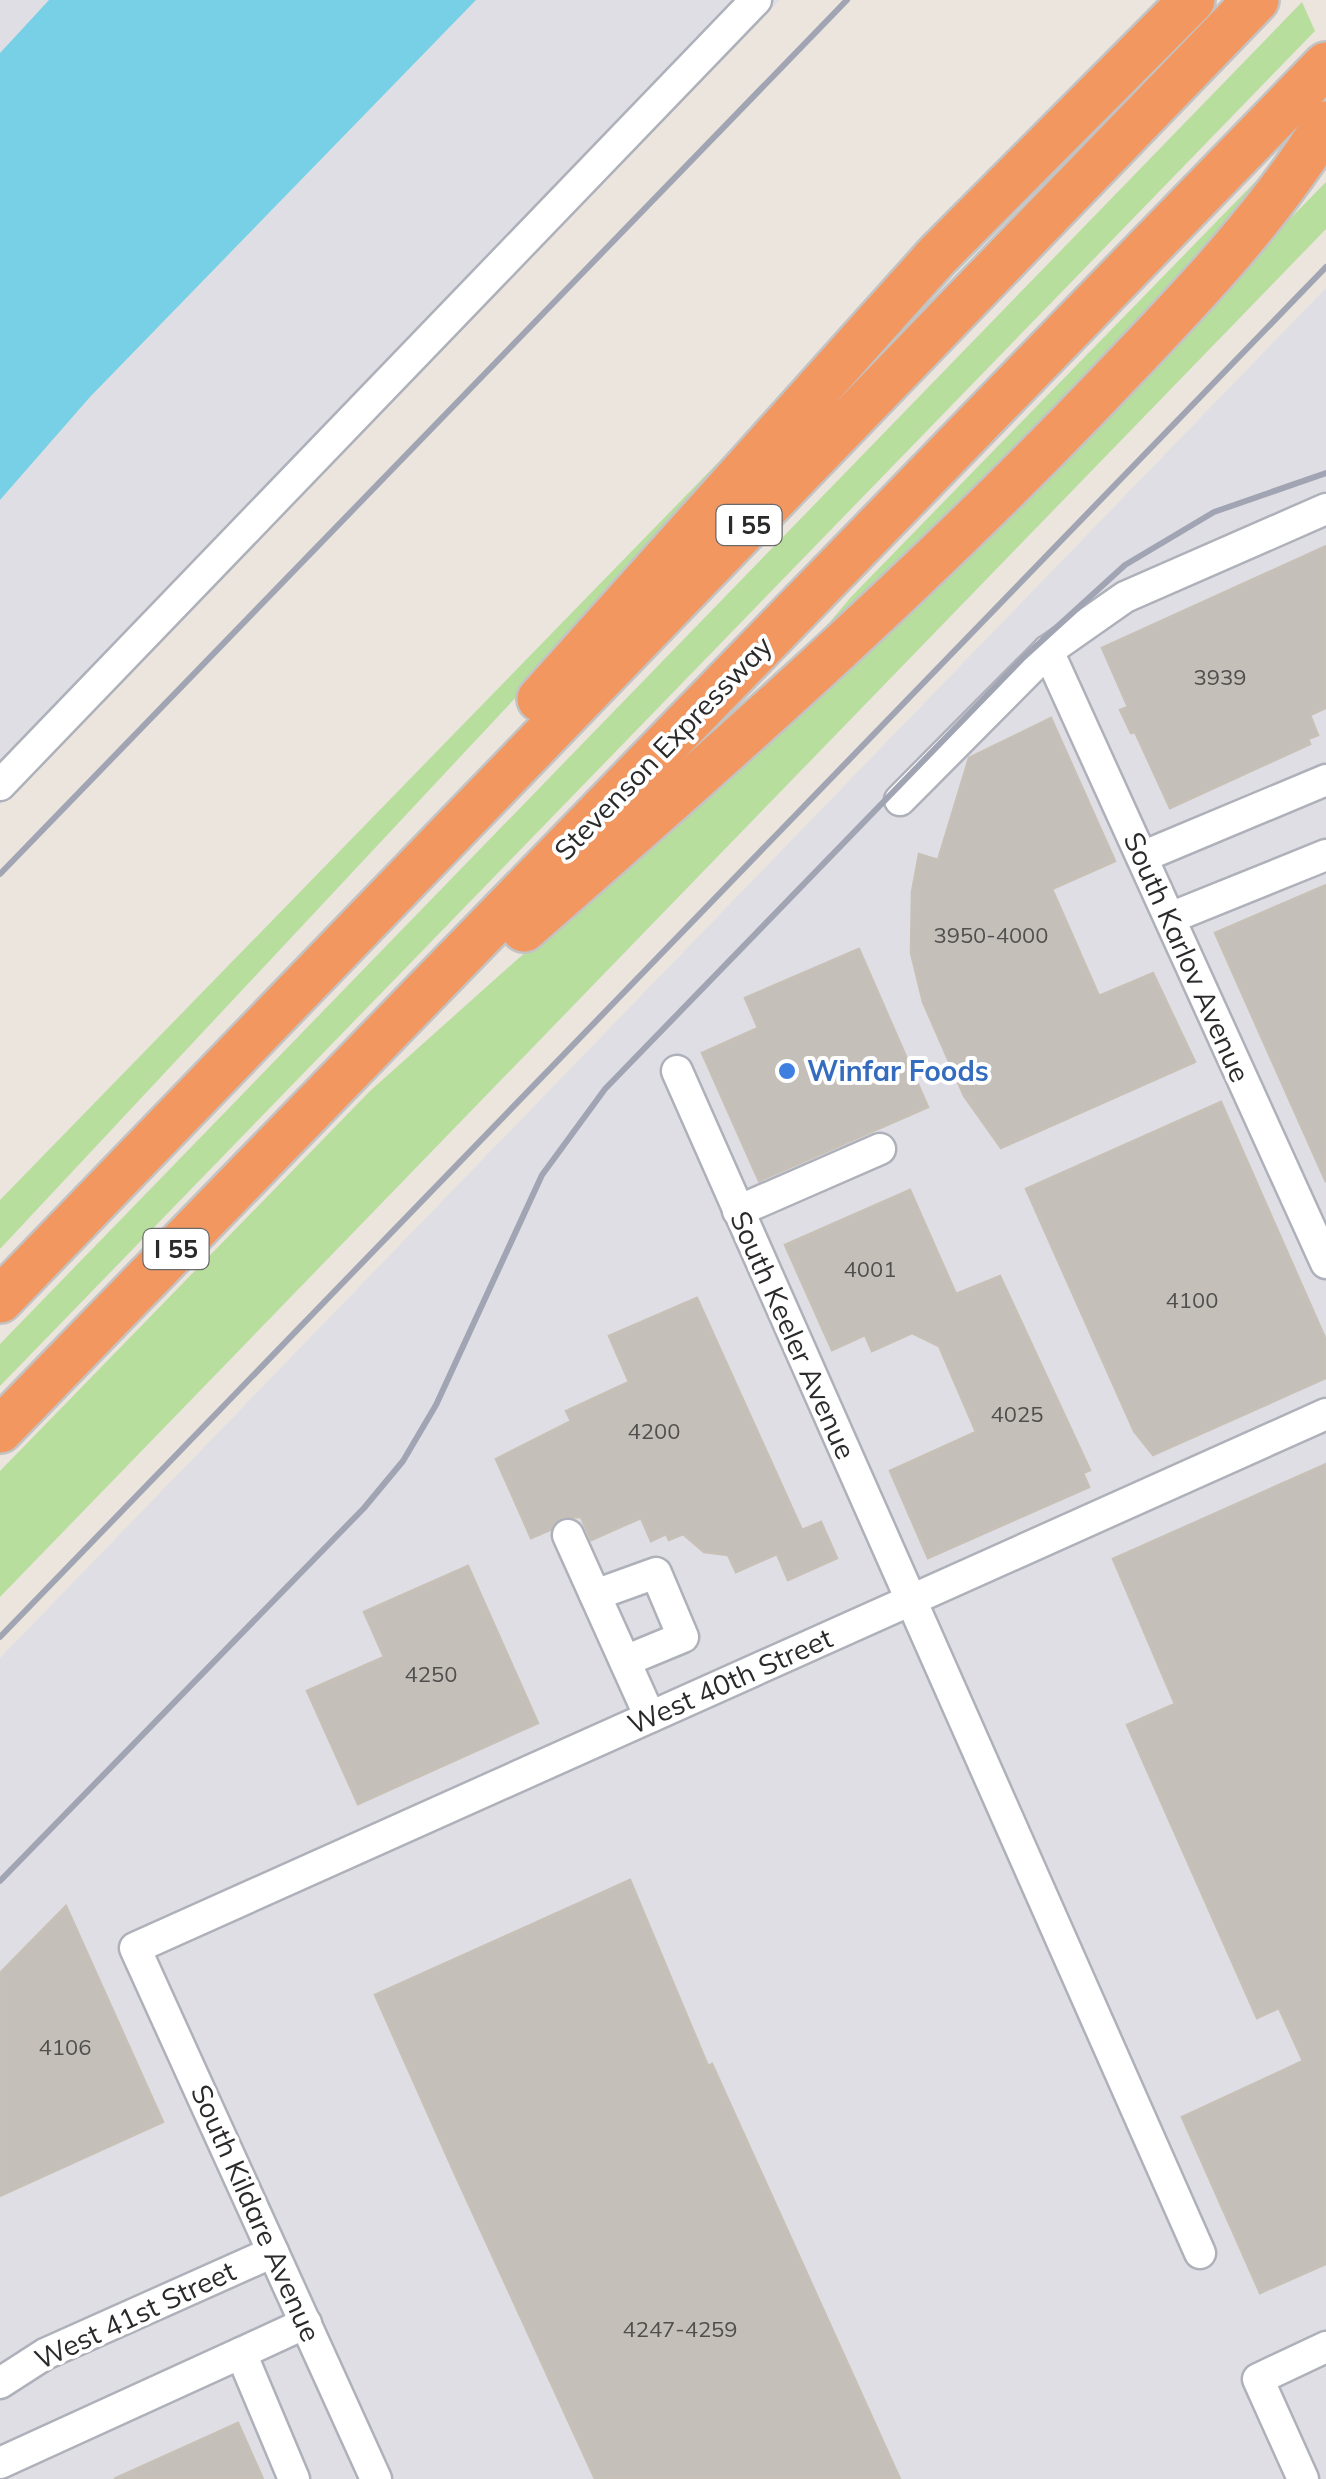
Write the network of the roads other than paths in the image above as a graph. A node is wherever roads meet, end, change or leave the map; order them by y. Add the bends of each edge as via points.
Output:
1 (756, 0) edge
2 (1192, 0) edge
3 (1256, 0) edge
4 (1326, 65) edge
5 (1326, 124) edge
6 (1326, 168) edge
7 (1160, 330) junction
8 (1326, 509) edge
9 (1048, 651) junction
10 (1326, 780) edge
11 (0, 785) edge
12 (900, 800) dead end
13 (1326, 856) edge
14 (1142, 857) junction
15 (1170, 918) junction
16 (241, 1051) junction
17 (351, 1068) junction
18 (677, 1071) dead end
19 (880, 1149) dead end
20 (738, 1211) junction
21 (1326, 1263) edge
22 (0, 1300) edge
23 (1326, 1414) edge
24 (0, 1430) edge
25 (568, 1535) dead end
26 (595, 1595) junction
27 (910, 1600) junction
28 (625, 1661) junction
29 (650, 1717) junction
30 (135, 1948) joint
31 (273, 2252) junction
32 (1200, 2253) dead end
33 (306, 2323) junction
34 (1326, 2347) edge
35 (241, 2353) junction
36 (0, 2383) edge
37 (0, 2463) edge
38 (294, 2479) edge
39 (376, 2479) edge
40 (1302, 2479) edge

1 - 11 street
2 - 16 highway via 972,223 345,910
3 - 16 highway, I 55
4 - 17 highway, Stevenson Expressway / I 55
5 - 7 highway via 1236,250
6 - 7 highway
7 - 17 highway via 1014,480 694,781
8 - 9 street via 1125,597
9 - 12 street
9 - 14 street, South Karlov Avenue
10 - 14 street
13 - 15 street
14 - 15 street, South Karlov Avenue
15 - 21 street, South Karlov Avenue
16 - 22 highway, I 55
17 - 24 highway, Stevenson Expressway / I 55
18 - 20 street, South Keeler Avenue
19 - 20 street
20 - 27 street, South Keeler Avenue
23 - 27 street, West 40th Street
25 - 26 street
26 - 28 street
26 - 28 street via 656,1573 683,1638
27 - 29 street, West 40th Street
27 - 32 street, South Keeler Avenue
28 - 29 street
29 - 30 street, West 40th Street
30 - 31 street, South Kildare Avenue
31 - 33 street, South Kildare Avenue
31 - 36 street, West 41st Street via 45,2354
33 - 35 street
33 - 39 street, South Kildare Avenue
34 - 40 street via 1258,2379
35 - 37 street
35 - 38 street

